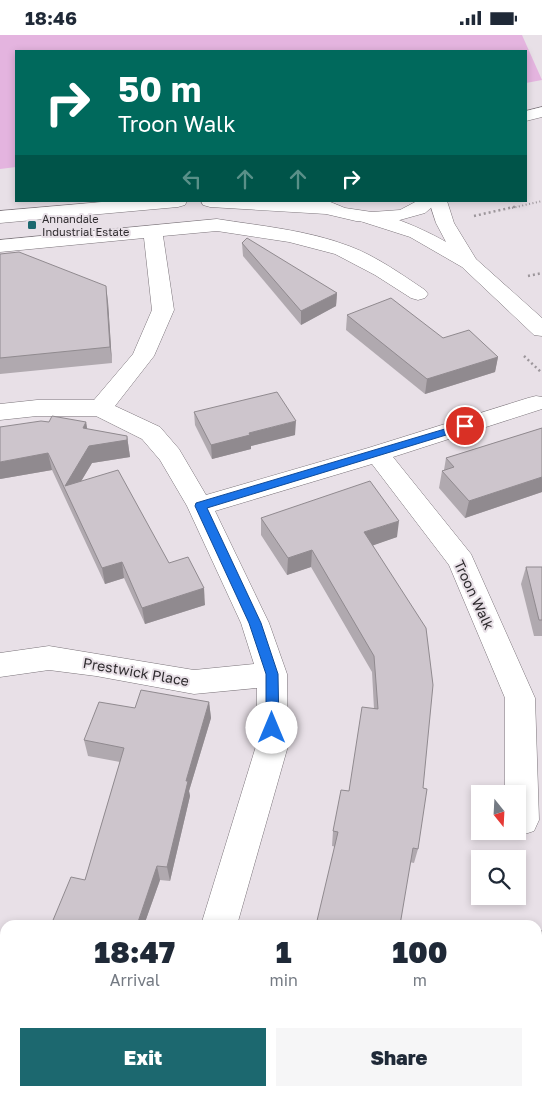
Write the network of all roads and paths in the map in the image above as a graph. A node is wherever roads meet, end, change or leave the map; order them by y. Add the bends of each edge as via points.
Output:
1 (542, 111) edge
2 (527, 115) edge
3 (167, 202) edge
4 (238, 202) edge
5 (428, 202) edge
6 (438, 202) edge
7 (320, 205) edge
8 (0, 217) edge
9 (366, 217) junction
10 (153, 230) junction
11 (0, 246) edge
12 (469, 263) junction
13 (542, 273) edge
14 (522, 277) dead end
15 (418, 294) dead end
16 (542, 330) edge
17 (536, 403) dead end
18 (100, 408) junction
19 (0, 412) edge
20 (376, 454) junction
21 (200, 506) junction
22 (0, 665) edge
23 (272, 674) junction
24 (531, 697) edge
25 (525, 785) edge
26 (220, 920) edge

1 - 2 street
3 - 8 street
4 - 7 street
5 - 9 street via 410,213
6 - 12 street via 445,223
7 - 9 street
9 - 12 street via 417,233
10 - 11 street
10 - 15 street via 217,225 290,236 342,251
10 - 18 street via 163,311 143,355
12 - 16 street
13 - 14 path
17 - 20 street
18 - 19 street via 37,408
18 - 21 street via 151,433 170,455
20 - 21 street
20 - 24 street, Troon Walk via 460,561
21 - 23 street via 255,623
22 - 23 street, Prestwick Place via 49,658 194,682
23 - 26 street via 272,746
24 - 25 street, Troon Walk

